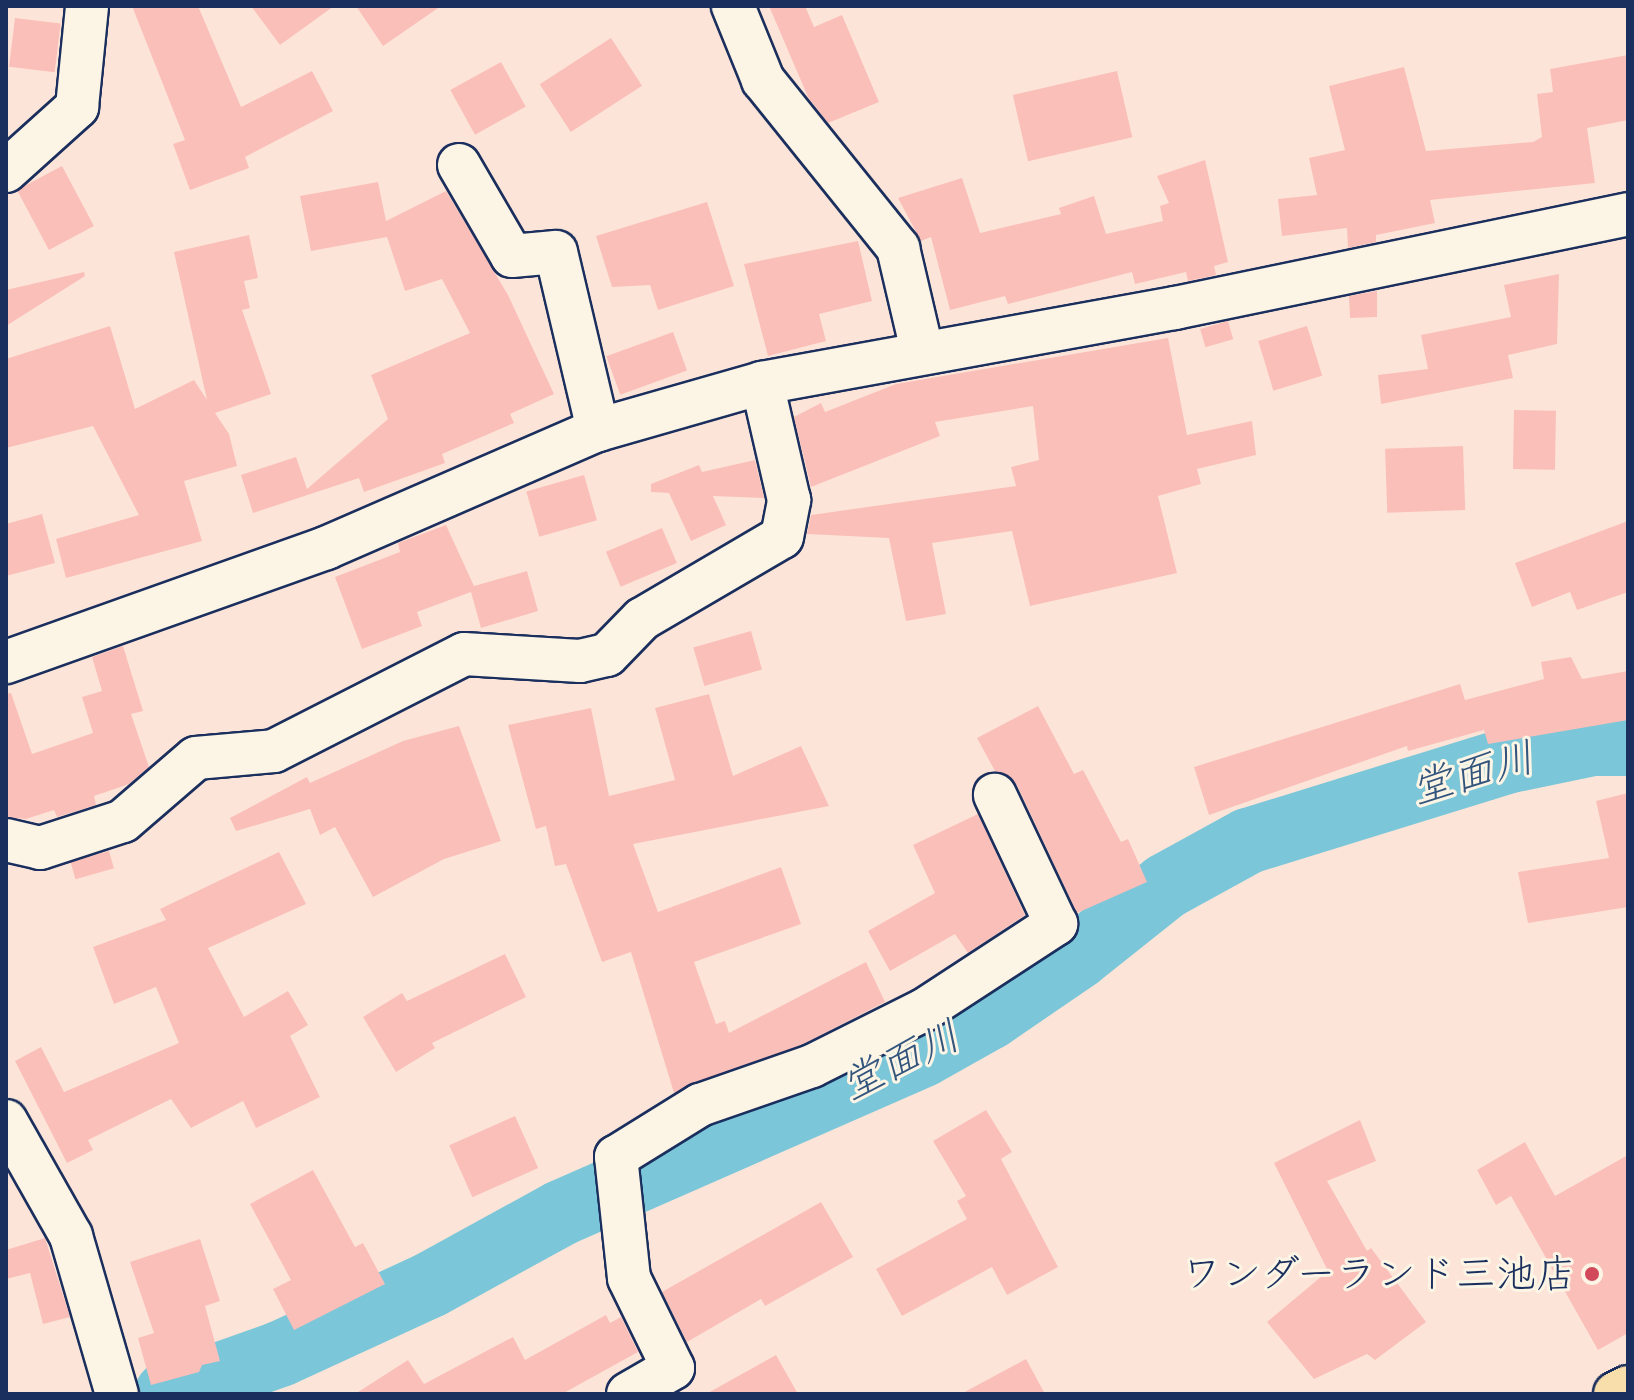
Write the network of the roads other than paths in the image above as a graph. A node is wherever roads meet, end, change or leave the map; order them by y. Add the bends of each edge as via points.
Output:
1 (87, 6) edge
2 (733, 6) edge
3 (459, 165) dead end
4 (6, 171) edge
5 (1628, 214) edge
6 (922, 350) junction
7 (762, 383) junction
8 (598, 430) junction
9 (6, 662) edge
10 (995, 795) dead end
11 (6, 840) edge
12 (6, 1121) edge
13 (1628, 1388) edge
14 (117, 1393) edge
15 (628, 1394) edge
16 (1616, 1394) edge

1 - 4 street via 77,107
2 - 6 street via 763,80 898,248
3 - 8 street via 512,256 556,252
5 - 6 street via 1175,308
6 - 7 street
7 - 8 street
7 - 11 street via 789,500 782,537 642,619 607,655 580,661 464,654 274,751 196,758 123,821 40,848
8 - 9 street via 326,548
10 - 15 street via 1056,924 924,1010 812,1066 700,1105 616,1157 629,1278 673,1368
12 - 14 street via 71,1236
13 - 16 main road

